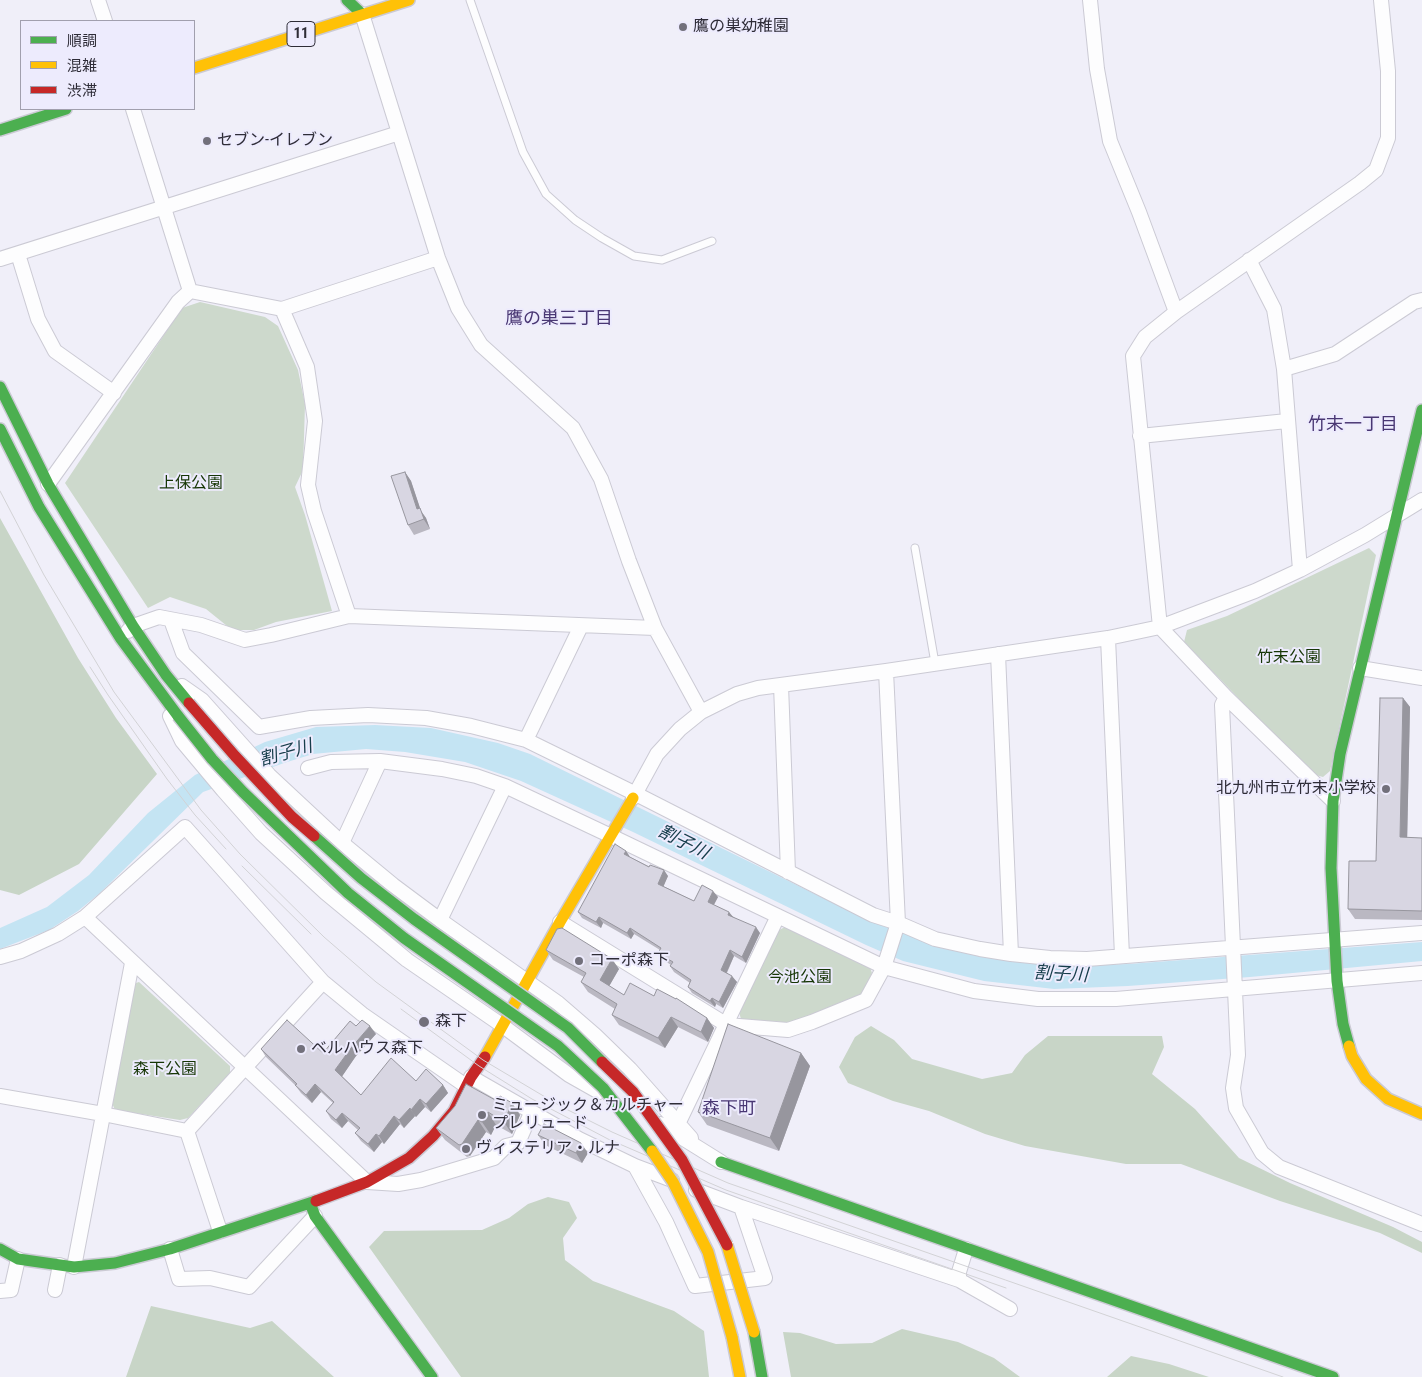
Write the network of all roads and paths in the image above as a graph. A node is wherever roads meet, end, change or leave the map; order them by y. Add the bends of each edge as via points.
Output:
1 (98, 0) edge
2 (347, 0) edge
3 (409, 0) edge
4 (470, 0) edge
5 (1090, 0) edge
6 (1381, 0) edge
7 (362, 14) junction
8 (105, 20) edge
9 (195, 68) edge
10 (63, 110) edge
11 (133, 110) edge
12 (0, 130) edge
13 (399, 133) junction
14 (164, 208) junction
15 (712, 241) dead end
16 (18, 254) junction
17 (438, 258) junction
18 (0, 259) edge
19 (1249, 260) junction
20 (190, 291) junction
21 (1422, 300) edge
22 (282, 309) junction
23 (1176, 312) junction
24 (1284, 369) junction
25 (0, 388) edge
26 (114, 393) junction
27 (1422, 410) edge
28 (1287, 421) junction
29 (0, 429) edge
30 (1140, 436) junction
31 (48, 484) junction
32 (1422, 500) edge
33 (1397, 515) junction
34 (915, 548) dead end
35 (1300, 570) junction
36 (349, 616) junction
37 (171, 620) junction
38 (133, 626) junction
39 (582, 626) junction
40 (1160, 627) junction
41 (655, 628) junction
42 (1108, 638) junction
43 (121, 639) junction
44 (998, 654) junction
45 (935, 663) junction
46 (1360, 668) junction
47 (886, 671) junction
48 (166, 675) junction
49 (1422, 678) edge
50 (781, 685) junction
51 (160, 693) junction
52 (1226, 697) junction
53 (701, 712) junction
54 (526, 740) junction
55 (380, 761) junction
56 (308, 768) dead end
57 (504, 786) junction
58 (635, 796) junction
59 (1333, 801) junction
60 (613, 832) junction
61 (342, 843) junction
62 (788, 872) junction
63 (778, 916) junction
64 (85, 917) junction
65 (440, 920) junction
66 (560, 922) junction
67 (897, 925) junction
68 (1422, 933) edge
69 (1335, 942) junction
70 (1232, 950) junction
71 (1011, 954) junction
72 (1122, 956) junction
73 (0, 958) edge
74 (132, 963) junction
75 (885, 965) junction
76 (1422, 973) edge
77 (1337, 977) junction
78 (528, 980) junction
79 (323, 982) junction
80 (1235, 986) junction
81 (726, 1025) junction
82 (503, 1026) junction
83 (246, 1068) junction
84 (469, 1081) junction
85 (0, 1096) edge
86 (531, 1113) junction
87 (103, 1114) junction
88 (1422, 1114) edge
89 (678, 1124) junction
90 (187, 1131) junction
91 (721, 1162) junction
92 (635, 1166) junction
93 (368, 1182) junction
94 (310, 1203) junction
95 (741, 1207) junction
96 (315, 1216) junction
97 (1422, 1224) edge
98 (220, 1231) junction
99 (0, 1249) edge
100 (170, 1249) junction
101 (966, 1249) junction
102 (18, 1259) junction
103 (67, 1266) junction
104 (959, 1280) junction
105 (56, 1290) dead end
106 (0, 1291) edge
107 (1010, 1309) dead end
108 (432, 1377) edge
109 (740, 1377) edge
110 (762, 1377) edge
111 (1333, 1377) edge

1 - 8 street
2 - 7 street
3 - 7 street, 11
4 - 15 lane via 523,152 546,194 575,220 634,256 662,260
5 - 23 street via 1097,69 1110,141
6 - 19 street via 1388,71 1388,138 1376,170
7 - 9 street, 11
7 - 13 street
10 - 12 street
11 - 14 street
13 - 14 street
13 - 17 street
14 - 16 street
14 - 20 street
16 - 18 street
16 - 26 street via 38,318 55,351
17 - 22 street
17 - 41 street via 458,308 482,345 573,428 601,479
19 - 23 street
19 - 24 street via 1274,309
20 - 22 street
20 - 26 street via 178,302
21 - 24 street via 1414,302 1335,354
22 - 36 street via 307,367 316,422 308,485
23 - 30 street via 1145,337 1133,356
24 - 28 street
25 - 31 street
26 - 31 street
27 - 33 street
28 - 30 street
28 - 35 street
29 - 43 street via 39,507
30 - 40 street
31 - 38 street
32 - 33 street
33 - 35 street
33 - 46 street
34 - 45 lane
35 - 40 street
36 - 37 street via 245,640 201,625
36 - 39 street
37 - 38 street via 159,617
37 - 54 street via 183,653 259,726 311,718 426,718
38 - 43 street
38 - 48 street
39 - 41 street
39 - 54 street
40 - 42 street
40 - 52 street
41 - 53 street
42 - 44 street
42 - 72 street
43 - 51 street
44 - 45 street
44 - 71 street
45 - 47 street
46 - 49 street
46 - 59 street
47 - 50 street
47 - 67 street
48 - 61 street via 202,700 269,775
48 - 110 street, bridge via 292,817 414,919 568,1028 633,1092 682,1160 726,1242 754,1332
50 - 53 street via 737,694
50 - 62 street
51 - 82 street via 182,741 261,833 326,894 407,960
51 - 109 street, bridge via 212,759 243,792 348,893 404,938 558,1046 603,1088 673,1182 708,1252
52 - 59 street
52 - 70 street via 1222,705
53 - 58 street via 657,754
54 - 58 street
55 - 56 street via 331,762
55 - 57 street via 442,769
55 - 61 street
57 - 60 street
57 - 65 street
58 - 60 street
58 - 62 street
59 - 69 street via 1331,868
60 - 63 street
60 - 66 street
61 - 65 street
62 - 67 street
63 - 75 street
63 - 81 street
64 - 73 street via 58,934
64 - 74 street
64 - 79 street via 185,827
65 - 78 street
66 - 78 street
66 - 81 street
67 - 71 street via 935,939
67 - 75 street
68 - 69 street
69 - 70 street
69 - 77 street
70 - 72 street
70 - 80 street
71 - 72 street via 1068,959
74 - 83 street
74 - 87 street
75 - 80 street via 974,991 1038,998 1116,999
75 - 81 street via 866,1000 812,1022 788,1030
76 - 77 street
77 - 80 street
77 - 88 street via 1343,1024 1352,1056 1366,1079 1388,1099
78 - 82 street
78 - 89 street via 596,1035
79 - 83 street
79 - 84 street via 362,1014
80 - 97 street via 1238,1056 1233,1088 1236,1108 1262,1153 1279,1167
81 - 89 street
82 - 84 street
82 - 91 street via 569,1075 665,1127
83 - 90 street
83 - 93 street
84 - 86 street
84 - 93 street via 454,1111 433,1136 408,1158
85 - 87 street
86 - 92 street
86 - 93 street via 518,1143 506,1146 494,1158 421,1180 398,1184
87 - 90 street
87 - 103 street
89 - 91 street
90 - 98 street
91 - 101 street
92 - 95 street
92 - 95 street via 666,1222 695,1286 765,1278
93 - 94 street
94 - 96 street
94 - 98 street
95 - 104 street
96 - 100 street via 249,1287 210,1278 179,1279
96 - 108 street
98 - 100 street
99 - 102 street
100 - 103 street via 115,1263
101 - 104 street
101 - 111 street
102 - 103 street
102 - 106 street via 11,1290
103 - 105 street
104 - 107 street

